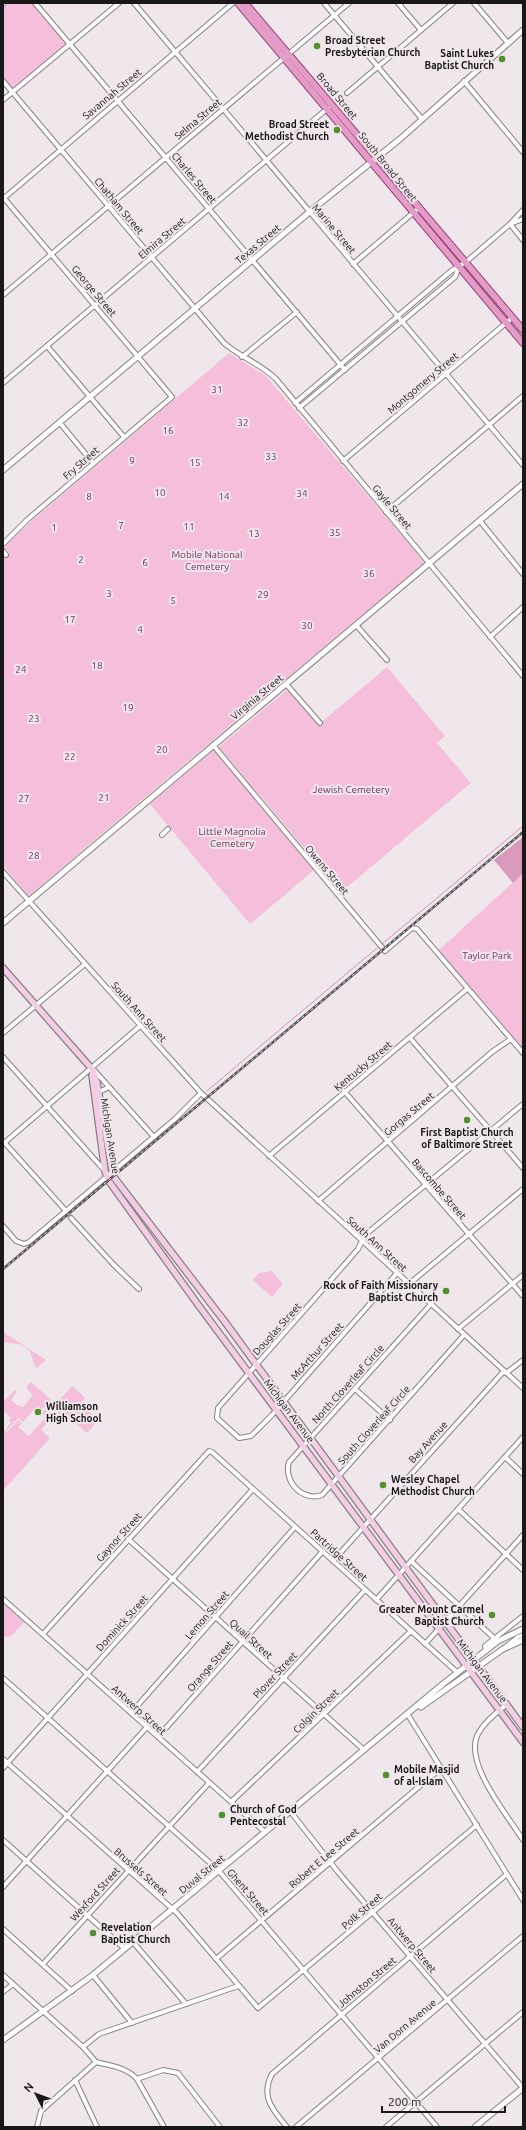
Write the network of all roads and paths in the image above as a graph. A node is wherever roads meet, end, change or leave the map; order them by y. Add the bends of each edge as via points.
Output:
1 (35, 3) edge
2 (119, 3) edge
3 (134, 3) edge
4 (233, 3) edge
5 (238, 3) edge
6 (245, 3) edge
7 (324, 3) edge
8 (349, 3) edge
9 (398, 3) edge
10 (453, 3) edge
11 (474, 3) edge
12 (335, 15) junction
13 (421, 30) junction
14 (523, 30) edge
15 (508, 43) junction
16 (70, 44) junction
17 (175, 52) junction
18 (286, 56) junction
19 (378, 66) junction
20 (3, 81) edge
21 (464, 81) junction
22 (13, 92) junction
23 (347, 93) dead end
24 (3, 100) edge
25 (118, 100) junction
26 (330, 107) junction
27 (223, 109) junction
28 (422, 119) junction
29 (60, 149) junction
30 (523, 152) edge
31 (166, 157) junction
32 (373, 159) junction
33 (266, 161) junction
34 (3, 198) edge
35 (109, 206) junction
36 (420, 208) junction
37 (210, 209) junction
38 (523, 210) edge
39 (310, 212) junction
40 (413, 213) junction
41 (523, 219) edge
42 (510, 224) junction
43 (438, 230) junction
44 (432, 235) junction
45 (523, 240) edge
46 (52, 254) junction
47 (152, 258) junction
48 (253, 260) junction
49 (466, 262) junction
50 (353, 264) junction
51 (459, 267) junction
52 (3, 295) edge
53 (95, 305) junction
54 (195, 309) junction
55 (297, 312) junction
56 (397, 315) junction
57 (512, 318) junction
58 (402, 321) junction
59 (506, 323) junction
60 (523, 330) edge
61 (523, 343) edge
62 (47, 346) junction
63 (138, 357) junction
64 (242, 357) junction
65 (340, 365) junction
66 (344, 370) junction
67 (446, 374) junction
68 (3, 383) edge
69 (523, 396) edge
70 (90, 397) junction
71 (172, 397) joint
72 (295, 403) junction
73 (299, 408) junction
74 (60, 423) junction
75 (489, 424) junction
76 (124, 437) junction
77 (343, 461) junction
78 (93, 463) junction
79 (523, 465) edge
80 (3, 470) edge
81 (523, 484) edge
82 (386, 512) junction
83 (480, 521) junction
84 (3, 544) edge
85 (429, 564) junction
86 (523, 574) edge
87 (523, 607) edge
88 (356, 624) junction
89 (490, 637) junction
90 (387, 660) dead end
91 (523, 676) edge
92 (286, 684) junction
93 (320, 722) dead end
94 (213, 745) junction
95 (168, 829) dead end
96 (162, 835) dead end
97 (3, 872) edge
98 (29, 901) junction
99 (3, 923) edge
100 (85, 964) junction
101 (3, 968) edge
102 (467, 989) junction
103 (36, 1006) junction
104 (140, 1026) junction
105 (3, 1033) edge
106 (410, 1038) junction
107 (511, 1039) junction
108 (523, 1053) edge
109 (3, 1056) edge
110 (92, 1069) junction
111 (109, 1087) junction
112 (452, 1088) junction
113 (99, 1092) junction
114 (344, 1092) junction
115 (201, 1093) junction
116 (523, 1104) edge
117 (48, 1107) junction
118 (490, 1131) junction
119 (154, 1137) junction
120 (4, 1142) edge
121 (387, 1142) junction
122 (269, 1156) junction
123 (523, 1168) edge
124 (108, 1173) junction
125 (425, 1185) junction
126 (523, 1189) edge
127 (318, 1201) junction
128 (66, 1211) junction
129 (71, 1218) dead end
130 (3, 1226) edge
131 (468, 1234) junction
132 (362, 1241) junction
133 (397, 1273) junction
134 (523, 1275) edge
135 (409, 1284) junction
136 (512, 1284) junction
137 (139, 1289) dead end
138 (523, 1296) edge
139 (431, 1304) junction
140 (458, 1329) junction
141 (464, 1335) junction
142 (523, 1360) edge
143 (255, 1365) junction
144 (249, 1372) junction
145 (505, 1372) junction
146 (523, 1388) edge
147 (355, 1389) junction
148 (282, 1402) junction
149 (277, 1410) junction
150 (390, 1420) junction
151 (227, 1428) joint
152 (523, 1437) edge
153 (310, 1439) junction
154 (304, 1446) junction
155 (209, 1451) joint
156 (504, 1457) junction
157 (523, 1474) edge
158 (338, 1477) junction
159 (290, 1478) joint
160 (332, 1484) junction
161 (253, 1489) junction
162 (458, 1509) junction
163 (370, 1519) junction
164 (295, 1527) junction
165 (364, 1527) junction
166 (523, 1535) edge
167 (128, 1539) junction
168 (323, 1551) junction
169 (506, 1554) junction
170 (333, 1561) junction
171 (411, 1561) junction
172 (406, 1567) junction
173 (523, 1570) edge
174 (399, 1574) junction
175 (172, 1579) junction
176 (365, 1590) junction
177 (3, 1599) edge
178 (376, 1600) junction
179 (431, 1602) junction
180 (459, 1606) junction
181 (423, 1607) junction
182 (523, 1616) edge
183 (215, 1618) junction
184 (445, 1622) junction
185 (439, 1628) junction
186 (523, 1629) edge
187 (411, 1631) junction
188 (43, 1634) junction
189 (523, 1635) edge
190 (495, 1639) junction
191 (523, 1640) edge
192 (242, 1642) junction
193 (425, 1644) junction
194 (486, 1650) junction
195 (503, 1650) junction
196 (474, 1660) junction
197 (466, 1666) junction
198 (479, 1667) junction
199 (471, 1672) junction
200 (458, 1673) junction
201 (87, 1674) junction
202 (3, 1678) edge
203 (283, 1678) junction
204 (507, 1704) junction
205 (500, 1710) junction
206 (131, 1714) junction
207 (324, 1714) junction
208 (408, 1715) junction
209 (48, 1718) junction
210 (523, 1726) edge
211 (147, 1727) junction
212 (158, 1737) junction
213 (523, 1742) edge
214 (364, 1750) junction
215 (3, 1759) edge
216 (8, 1763) junction
217 (3, 1768) edge
218 (442, 1768) junction
219 (107, 1772) junction
220 (197, 1772) junction
221 (209, 1783) junction
222 (231, 1802) junction
223 (290, 1811) junction
224 (67, 1817) junction
225 (477, 1825) junction
226 (168, 1827) junction
227 (265, 1832) junction
228 (3, 1840) edge
229 (523, 1840) edge
230 (27, 1861) junction
231 (330, 1862) junction
232 (127, 1871) junction
233 (219, 1871) junction
234 (507, 1874) junction
235 (3, 1887) edge
236 (523, 1900) edge
237 (172, 1910) junction
238 (373, 1911) junction
239 (87, 1915) junction
240 (262, 1920) junction
241 (3, 1929) edge
242 (523, 1936) edge
243 (133, 1942) junction
244 (125, 1949) junction
245 (410, 1956) junction
246 (216, 1960) junction
247 (43, 1964) junction
248 (304, 1970) junction
249 (3, 1975) edge
250 (93, 1975) junction
251 (13, 1984) junction
252 (238, 1986) junction
253 (72, 1991) junction
254 (3, 1992) edge
255 (448, 2000) junction
256 (186, 2004) junction
257 (257, 2008) joint
258 (44, 2011) junction
259 (523, 2012) edge
260 (341, 2014) junction
261 (132, 2023) junction
262 (3, 2040) edge
263 (485, 2044) junction
264 (83, 2047) junction
265 (379, 2058) junction
266 (96, 2062) junction
267 (137, 2079) junction
268 (75, 2080) junction
269 (523, 2088) edge
270 (416, 2102) junction
271 (37, 2127) edge
272 (97, 2127) edge
273 (164, 2127) edge
274 (220, 2127) edge
275 (287, 2127) edge
276 (296, 2127) edge
277 (386, 2127) edge
278 (437, 2127) edge
279 (475, 2127) edge

1 - 16 street, Charles Street
2 - 16 street
3 - 17 street, Marine Street
4 - 17 street, Savannah Street
5 - 18 main road
6 - 18 main road, Broad Street
7 - 12 street
8 - 12 street, Selma Street
9 - 13 street
10 - 13 street
11 - 15 street
12 - 18 street, Selma Street
12 - 19 street
13 - 19 street
14 - 15 street, Texas Street
15 - 21 street, Texas Street
16 - 22 street
16 - 25 street, Charles Street
17 - 25 street, Savannah Street
17 - 27 street, Marine Street
18 - 26 main road, Broad Street
18 - 27 street, Selma Street
19 - 23 street
19 - 28 street
20 - 22 street, Chatham Street
21 - 28 street, Texas Street
21 - 30 street
22 - 24 street
22 - 29 street, Chatham Street
25 - 29 street, Savannah Street
25 - 31 street, Charles Street
26 - 32 main road, Broad Street
26 - 33 street, Elmira Street
27 - 31 street, Selma Street
27 - 33 street, Marine Street
28 - 32 street, Texas Street
29 - 34 street, Savannah Street
29 - 35 street, Chatham Street
31 - 35 street, Selma Street
31 - 37 street, Charles Street
32 - 36 main road, Broad Street
32 - 39 street, Texas Street
32 - 40 main road, South Broad Street
33 - 37 street, Elmira Street
33 - 39 street, Marine Street
34 - 46 street, George Street
35 - 46 street, Selma Street
35 - 47 street, Chatham Street
36 - 40 street
36 - 43 main road, Broad Street
37 - 47 street, Elmira Street
37 - 48 street, Charles Street
38 - 42 street
39 - 48 street, Texas Street
39 - 50 street, Marine Street
40 - 44 main road, South Broad Street
40 - 50 street
41 - 42 street
42 - 45 street
42 - 49 street
43 - 44 street
43 - 49 main road, Broad Street
44 - 51 main road, South Broad Street
46 - 52 street, Selma Street
46 - 53 street, George Street
47 - 53 street, Elmira Street
47 - 54 street, Chatham Street
48 - 54 street, Texas Street
48 - 55 street, Charles Street
49 - 51 street
49 - 57 main road, Broad Street
50 - 56 street, Marine Street
51 - 56 street
51 - 58 street via 455,276
51 - 59 main road, South Broad Street
53 - 62 street, Elmira Street
53 - 63 street, George Street
54 - 63 street, Texas Street
54 - 64 street, Chatham Street via 224,343
55 - 64 street
55 - 65 street, Charles Street
56 - 58 street, Marine Street
56 - 65 street
57 - 59 street, Montgomery Street
57 - 60 main road, Broad Street
58 - 66 street
58 - 67 street, Marine Street
59 - 61 main road, South Broad Street
59 - 67 street, Montgomery Street
62 - 68 street, Elmira Street
62 - 70 street
63 - 70 street, Texas Street
63 - 71 street, George Street
64 - 72 street, Gayle Street via 270,373
65 - 66 street, Charles Street
65 - 72 street
66 - 73 street
67 - 75 street, Marine Street
67 - 77 street, Montgomery Street
69 - 75 street
70 - 74 street, Texas Street
70 - 76 street
71 - 76 street, Fry Street
72 - 73 street, Gayle Street
73 - 77 street, Gayle Street
74 - 78 street
74 - 80 street, Texas Street
75 - 79 street, Marine Street
75 - 82 street
76 - 78 street, Fry Street
77 - 82 street, Gayle Street
78 - 84 street, Fry Street
81 - 83 street, Virginia Street
82 - 85 street, Gayle Street
83 - 85 street, Virginia Street
83 - 86 street
85 - 88 street, Virginia Street
85 - 89 street, Gayle Street
87 - 89 street
88 - 90 street
88 - 92 street, Virginia Street
89 - 91 street, Gayle Street
92 - 93 street
92 - 94 street, Virginia Street
94 - 98 street, Virginia Street
94 - 102 street, Owens Street via 385,951 412,928 416,929
95 - 96 street
97 - 98 street, South Ann Street
98 - 99 street, Virginia Street
98 - 100 street, South Ann Street
100 - 103 street
100 - 104 street, South Ann Street
101 - 103 main road, Michigan Avenue
102 - 106 street, Kentucky Street
102 - 107 street
103 - 105 street
103 - 110 main road, Michigan Avenue
104 - 110 street
104 - 115 street, South Ann Street
106 - 112 street
106 - 114 street, Kentucky Street
107 - 108 street
107 - 112 street, Gorgas Street via 492,1052
109 - 117 street
110 - 111 street
110 - 113 main road, Michigan Avenue
110 - 117 street
110 - 124 main road, Michigan Avenue
111 - 113 street
111 - 119 street
112 - 118 street
112 - 121 street, Gorgas Street
113 - 124 main road, Michigan Avenue
114 - 121 street, Bascombe Street
114 - 122 street, Kentucky Street
115 - 119 street
115 - 122 street, South Ann Street
116 - 118 street, Douglas Street
117 - 120 street
117 - 124 street
118 - 123 street
118 - 125 street, Douglas Street
119 - 124 street
120 - 128 street
121 - 125 street, Bascombe Street
121 - 127 street, Gorgas Street
122 - 127 street, South Ann Street
124 - 128 street
124 - 143 main road, Michigan Avenue
124 - 144 main road, Michigan Avenue via 172,1269
125 - 131 street, Bascombe Street
125 - 132 street, Douglas Street via 365,1235
126 - 131 street
127 - 132 street, South Ann Street
128 - 130 street via 24,1244
129 - 137 street
131 - 135 street
131 - 136 street, Bascombe Street
132 - 133 street, South Ann Street
132 - 143 street, Douglas Street via 358,1249
133 - 135 street, South Ann Street
133 - 148 street, McArthur Street
134 - 136 street
135 - 139 street, South Ann Street
136 - 138 street, Bascombe Street
136 - 140 street
139 - 140 street, South Ann Street
139 - 147 street, North Cloverleaf Circle
140 - 141 street, South Ann Street
141 - 145 street, South Ann Street
141 - 150 street, South Cloverleaf Circle
142 - 145 street, Bay Avenue
143 - 144 street, Douglas Street
143 - 148 main road, Michigan Avenue
144 - 149 main road, Michigan Avenue
144 - 151 street, Douglas Street via 218,1408 217,1418
145 - 146 street, South Ann Street
145 - 163 street, Bay Avenue
147 - 150 street
147 - 153 street, North Cloverleaf Circle
148 - 149 street, McArthur Street
148 - 153 main road, Michigan Avenue
149 - 151 street, McArthur Street via 251,1436 239,1438
149 - 154 main road, Michigan Avenue
150 - 158 street, South Cloverleaf Circle
152 - 156 street
153 - 154 street, North Cloverleaf Circle
153 - 158 main road, Michigan Avenue
154 - 159 street, North Cloverleaf Circle via 289,1462 287,1468
154 - 160 main road, Michigan Avenue
155 - 161 street, Partridge Street
155 - 167 street, Gaynor Street
156 - 157 street
156 - 162 street
158 - 160 street, South Cloverleaf Circle
158 - 163 main road, Michigan Avenue
159 - 160 street, South Cloverleaf Circle via 296,1488 308,1497 315,1498 322,1495
160 - 165 main road, Michigan Avenue
161 - 164 street, Partridge Street
161 - 175 street, Dominick Street
162 - 169 street
162 - 171 street
163 - 165 street, Bay Avenue
163 - 172 main road, Michigan Avenue
164 - 168 street, Partridge Street
164 - 183 street, Lemon Street
165 - 170 street, Bay Avenue
165 - 174 main road, Michigan Avenue
166 - 169 street
167 - 175 street, Quail Street
167 - 188 street, Gaynor Street
168 - 170 street, Partridge Street
168 - 192 street, Orange Street
169 - 173 street
169 - 180 street
170 - 176 street, Partridge Street
171 - 172 street
171 - 180 street
172 - 174 street
172 - 179 main road, Michigan Avenue
174 - 178 street
174 - 181 main road, Michigan Avenue
175 - 183 street, Quail Street
175 - 201 street, Dominick Street
176 - 178 street, Partridge Street
176 - 203 street, Plover Street
177 - 188 street, Antwerp Street
178 - 187 street, Partridge Street
179 - 181 main road
179 - 184 main road, Michigan Avenue
180 - 184 street
180 - 190 street
181 - 185 main road, Michigan Avenue
182 - 190 street
183 - 192 street, Quail Street
183 - 206 street, Lemon Street
184 - 185 street
184 - 196 main road, Michigan Avenue
185 - 193 street
185 - 197 main road, Michigan Avenue
186 - 194 street, Duval Street
187 - 193 street, Partridge Street
187 - 207 street, Colgin Street
188 - 201 street, Antwerp Street
189 - 195 street
190 - 194 street via 485,1646
191 - 195 street, Duval Street
192 - 203 street, Quail Street
192 - 212 street, Orange Street
193 - 200 street, Partridge Street
194 - 196 street, Duval Street
195 - 198 street, Duval Street
196 - 197 street, Duval Street
196 - 198 main road, Michigan Avenue
197 - 199 main road, Michigan Avenue
197 - 200 street, Duval Street
198 - 199 street, Duval Street
198 - 204 main road, Michigan Avenue
199 - 205 main road, Michigan Avenue
199 - 208 street, Duval Street
200 - 208 street, Duval Street
201 - 206 street, Antwerp Street
201 - 209 street, Dominick Street
202 - 209 street, Ghent Street
203 - 207 street, Quail Street
203 - 220 street, Plover Street
204 - 205 street
204 - 210 main road, Michigan Avenue
205 - 213 main road, Michigan Avenue
205 - 229 street via 481,1729 474,1751 484,1778
206 - 211 street, Antwerp Street
207 - 214 street, Quail Street
207 - 222 street, Colgin Street
208 - 214 street, Duval Street
208 - 218 street
209 - 216 street, Dominick Street
209 - 219 street, Ghent Street
211 - 212 street, Antwerp Street
211 - 219 street
212 - 220 street, Antwerp Street
214 - 223 street, Duval Street
215 - 216 street, Brussels Street
216 - 217 street, Dominick Street
216 - 224 street, Brussels Street
218 - 225 street
218 - 231 street, Robert E Lee Street
219 - 224 street
219 - 226 street, Ghent Street
220 - 221 street, Antwerp Street
221 - 222 street, Antwerp Street
221 - 226 street, Wexford Street
222 - 227 street, Antwerp Street
223 - 227 street, Duval Street
223 - 231 street, Antwerp Street
224 - 230 street
224 - 232 street, Brussels Street
225 - 234 street
225 - 238 street, Polk Street
226 - 232 street, Wexford Street
226 - 233 street, Ghent Street
227 - 233 street, Duval Street
228 - 230 street
230 - 235 street
230 - 239 street
231 - 238 street, Antwerp Street
231 - 240 street, Robert E Lee Street
232 - 237 street, Brussels Street
232 - 239 street, Wexford Street
233 - 237 street, Duval Street
233 - 240 street, Ghent Street
234 - 236 street
234 - 245 street, Johnston Street
237 - 243 street, Duval Street
237 - 246 street, Brussels Street
238 - 245 street, Antwerp Street
238 - 248 street, Polk Street
239 - 244 street
239 - 247 street, Wexford Street
240 - 246 street, Robert E Lee Street
240 - 248 street, Ghent Street
241 - 247 street
242 - 255 street, Van Dorn Avenue
243 - 244 street, Duval Street
243 - 256 street
244 - 250 street, Duval Street
245 - 255 street, Antwerp Street
245 - 260 street, Johnston Street
246 - 252 street, Brussels Street
247 - 253 street
248 - 257 street, Polk Street
248 - 260 street, Ghent Street
249 - 251 street
250 - 253 street, Duval Street
250 - 261 street
251 - 254 street
251 - 258 street
252 - 256 street
252 - 257 street, Brussels Street
253 - 258 street, Duval Street
255 - 263 street, Antwerp Street
255 - 265 street, Van Dorn Avenue
256 - 261 street
258 - 262 street, Duval Street
258 - 264 street
259 - 263 street
260 - 265 street, Ghent Street
260 - 275 street, Johnston Street via 277,2069 267,2086 268,2100
261 - 264 street via 99,2034
263 - 269 street, Antwerp Street
263 - 270 street
264 - 266 street
265 - 270 street, Ghent Street
265 - 276 street, Van Dorn Avenue
266 - 267 street via 126,2070
266 - 268 street
267 - 273 street
267 - 274 street via 163,2070 178,2073
268 - 271 street via 41,2112
268 - 272 street
269 - 279 street
270 - 277 street
270 - 278 street, Ghent Street

